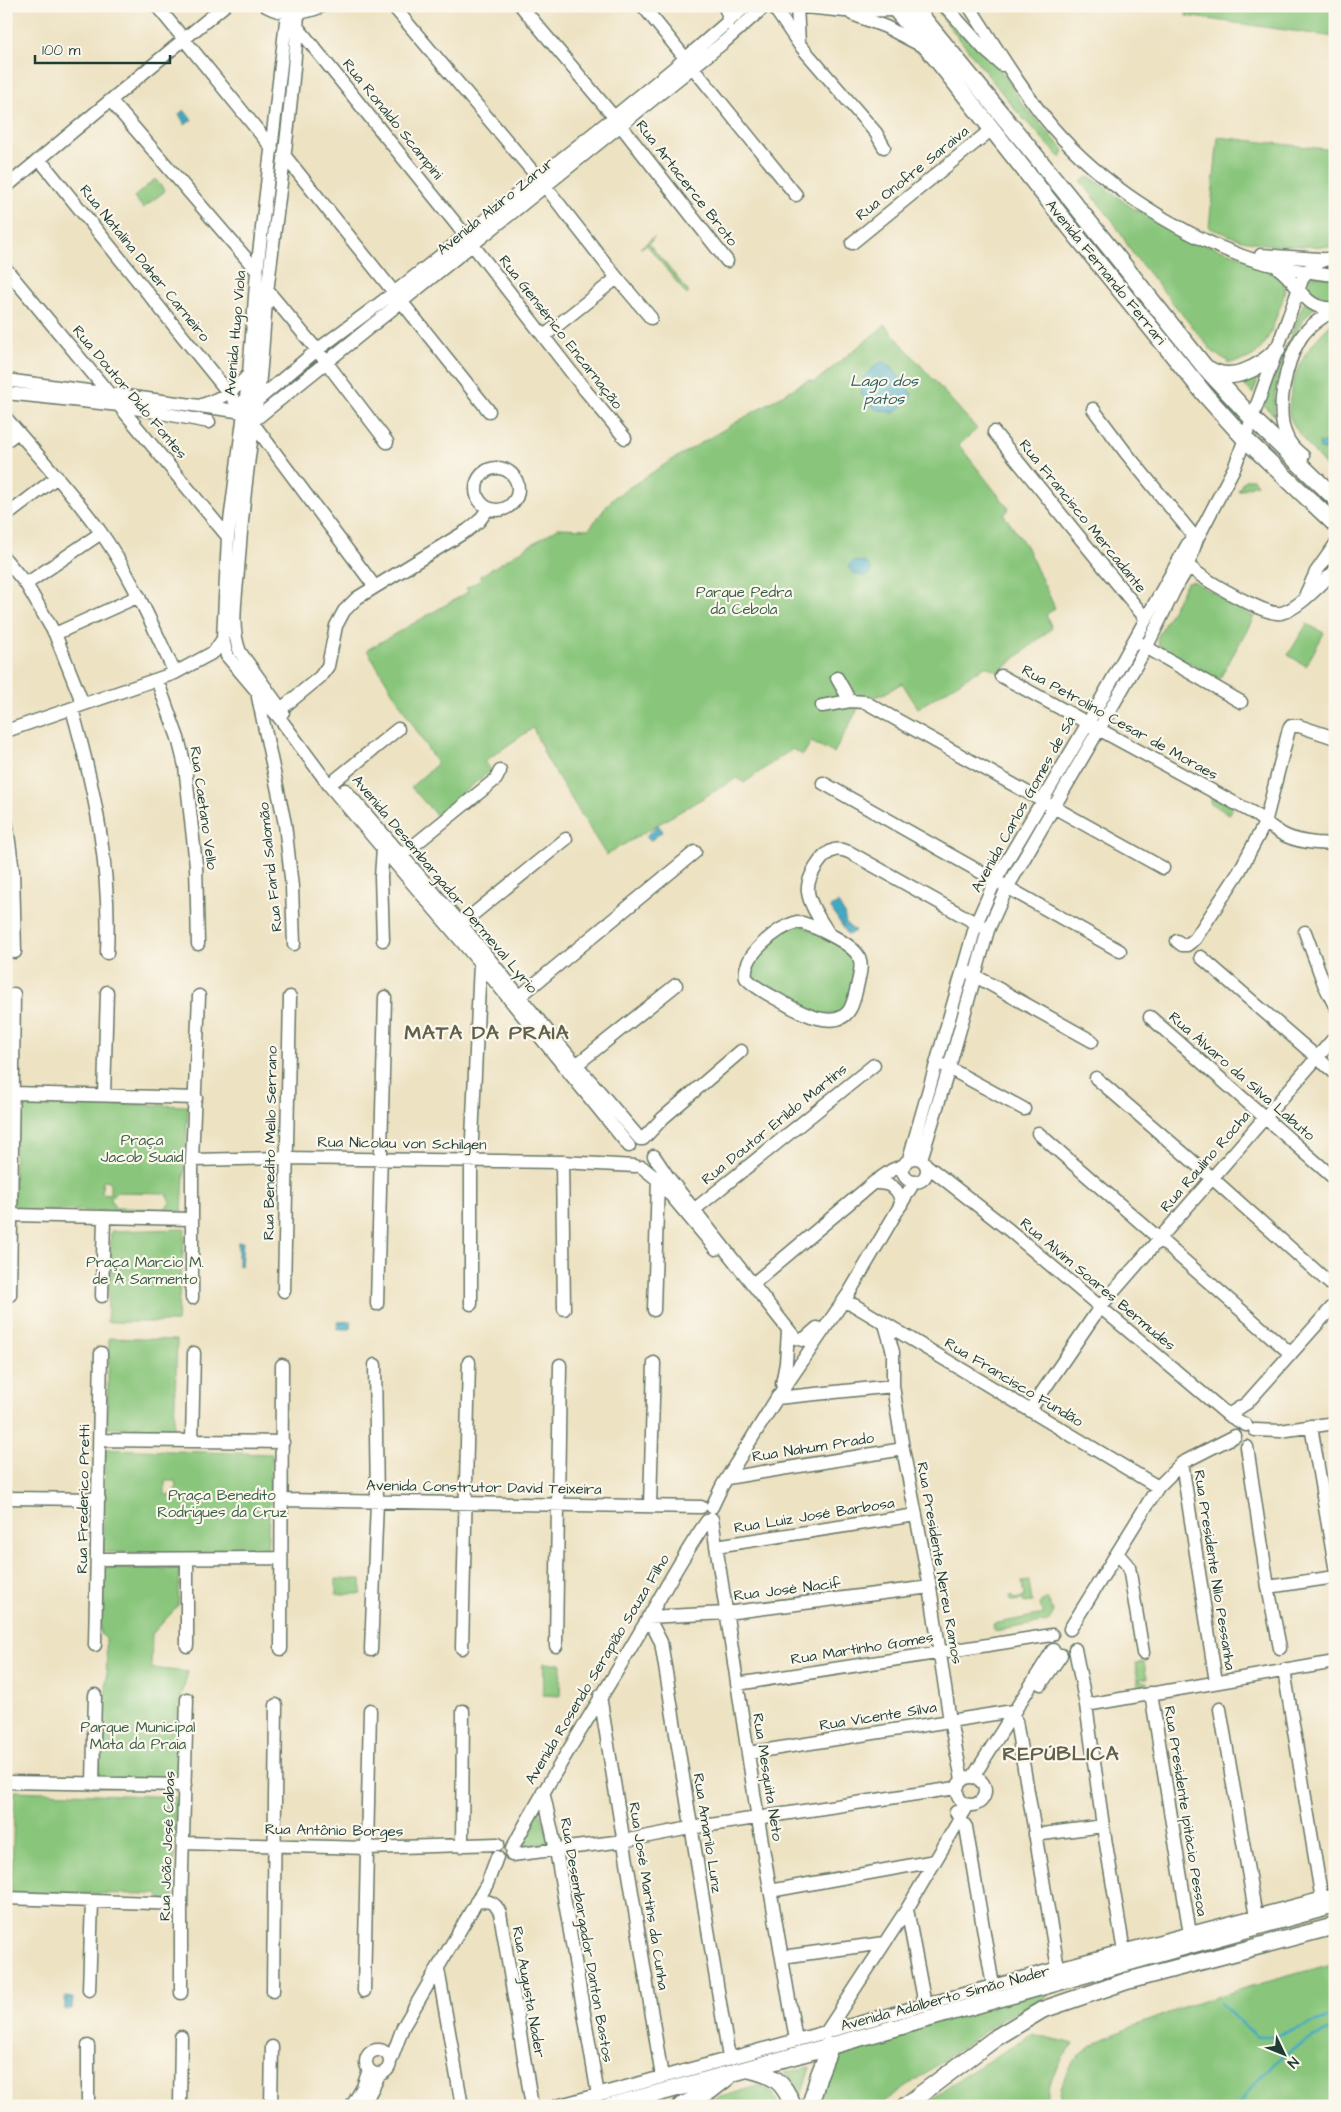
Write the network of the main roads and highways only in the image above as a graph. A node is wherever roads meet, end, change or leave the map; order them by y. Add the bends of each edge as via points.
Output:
1 (913, 6) edge
2 (896, 8) edge
3 (1277, 350) road end
4 (1204, 366) junction
5 (1335, 498) edge
6 (1335, 524) edge
7 (1328, 1902) edge
8 (1335, 1926) edge
9 (824, 2049) junction
10 (737, 2066) junction
11 (604, 2100) edge
12 (681, 2106) edge
13 (793, 2106) edge
14 (810, 2106) edge
15 (905, 2106) edge

1 - 4 main road, Avenida Fernando Ferrari
2 - 6 main road, Avenida Fernando Ferrari via 1207,397 1244,439
3 - 4 main road via 1257,367 1242,372 1216,374
4 - 5 main road, Avenida Fernando Ferrari via 1251,417
7 - 9 main road, Avenida Adalberto Simão Nader
8 - 15 main road via 1127,1981 1063,2002 1019,2022
9 - 10 main road, Avenida Adalberto Simão Nader
9 - 14 main road
10 - 11 main road, Avenida Adalberto Simão Nader
10 - 12 main road via 710,2092
10 - 13 main road via 771,2076 784,2086

